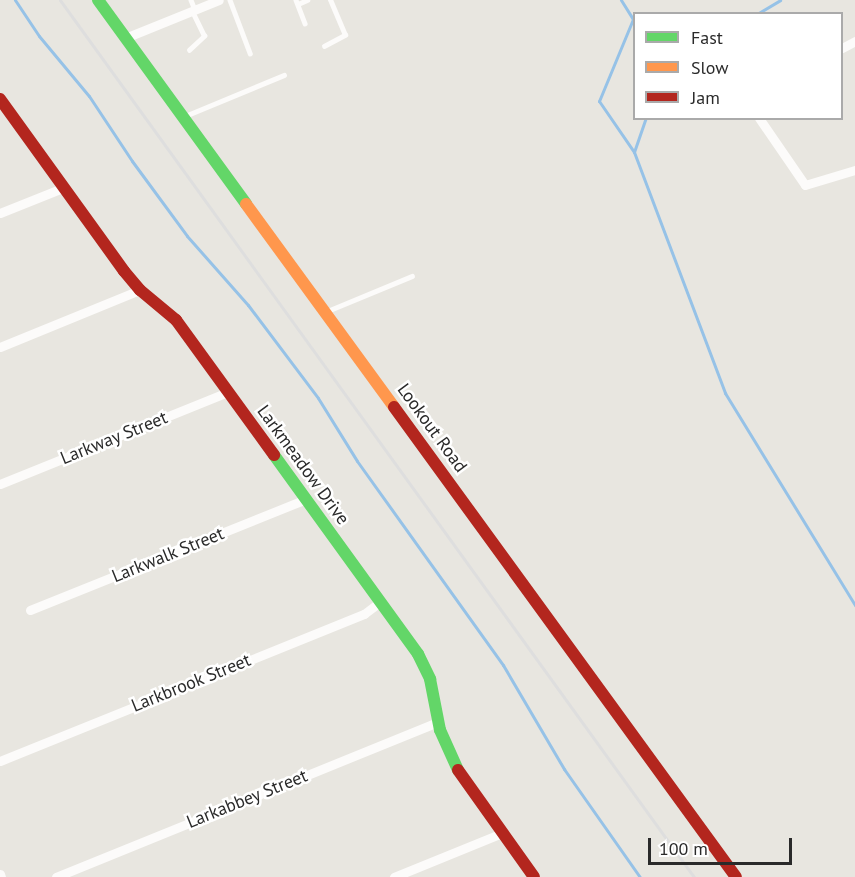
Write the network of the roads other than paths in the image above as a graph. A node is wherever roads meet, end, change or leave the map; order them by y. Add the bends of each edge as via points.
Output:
1 (98, 0) edge
2 (191, 0) edge
3 (219, 0) edge
4 (230, 0) edge
5 (307, 0) edge
6 (330, 0) edge
7 (297, 2) edge
8 (193, 10) junction
9 (305, 23) dead end
10 (125, 38) junction
11 (324, 46) dead end
12 (189, 50) dead end
13 (250, 53) dead end
14 (284, 75) dead end
15 (0, 99) edge
16 (183, 117) junction
17 (760, 120) edge
18 (855, 170) edge
19 (65, 187) junction
20 (0, 213) edge
21 (412, 276) dead end
22 (140, 290) junction
23 (325, 312) junction
24 (0, 346) edge
25 (228, 392) junction
26 (0, 484) edge
27 (306, 499) junction
28 (380, 602) junction
29 (30, 610) dead end
30 (438, 722) junction
31 (0, 761) edge
32 (502, 833) junction
33 (56, 877) edge
34 (394, 877) edge
35 (534, 877) edge
36 (736, 877) edge

1 - 10 street, Lookout Road
2 - 8 lane
3 - 8 street
4 - 13 lane
5 - 7 lane
6 - 11 lane via 345,34
7 - 9 lane
8 - 10 street
8 - 12 lane via 204,36
10 - 16 street, Lookout Road
14 - 16 lane
15 - 19 street, Larkmeadow Drive
16 - 23 street, Lookout Road
17 - 18 street via 805,185
19 - 20 street
19 - 22 street, Larkmeadow Drive
21 - 23 lane
22 - 24 street
22 - 25 street, Larkmeadow Drive via 176,320
23 - 36 street, Lookout Road
25 - 26 street, Larkway Street
25 - 27 street, Larkmeadow Drive
27 - 28 street, Larkmeadow Drive
27 - 29 street, Larkwalk Street
28 - 30 street, Larkmeadow Drive via 425,665
28 - 31 street, Larkbrook Street via 364,614
30 - 32 street, Larkmeadow Drive via 454,764
30 - 33 street, Larkabbey Street
32 - 34 street
32 - 35 street, Larkmeadow Drive

